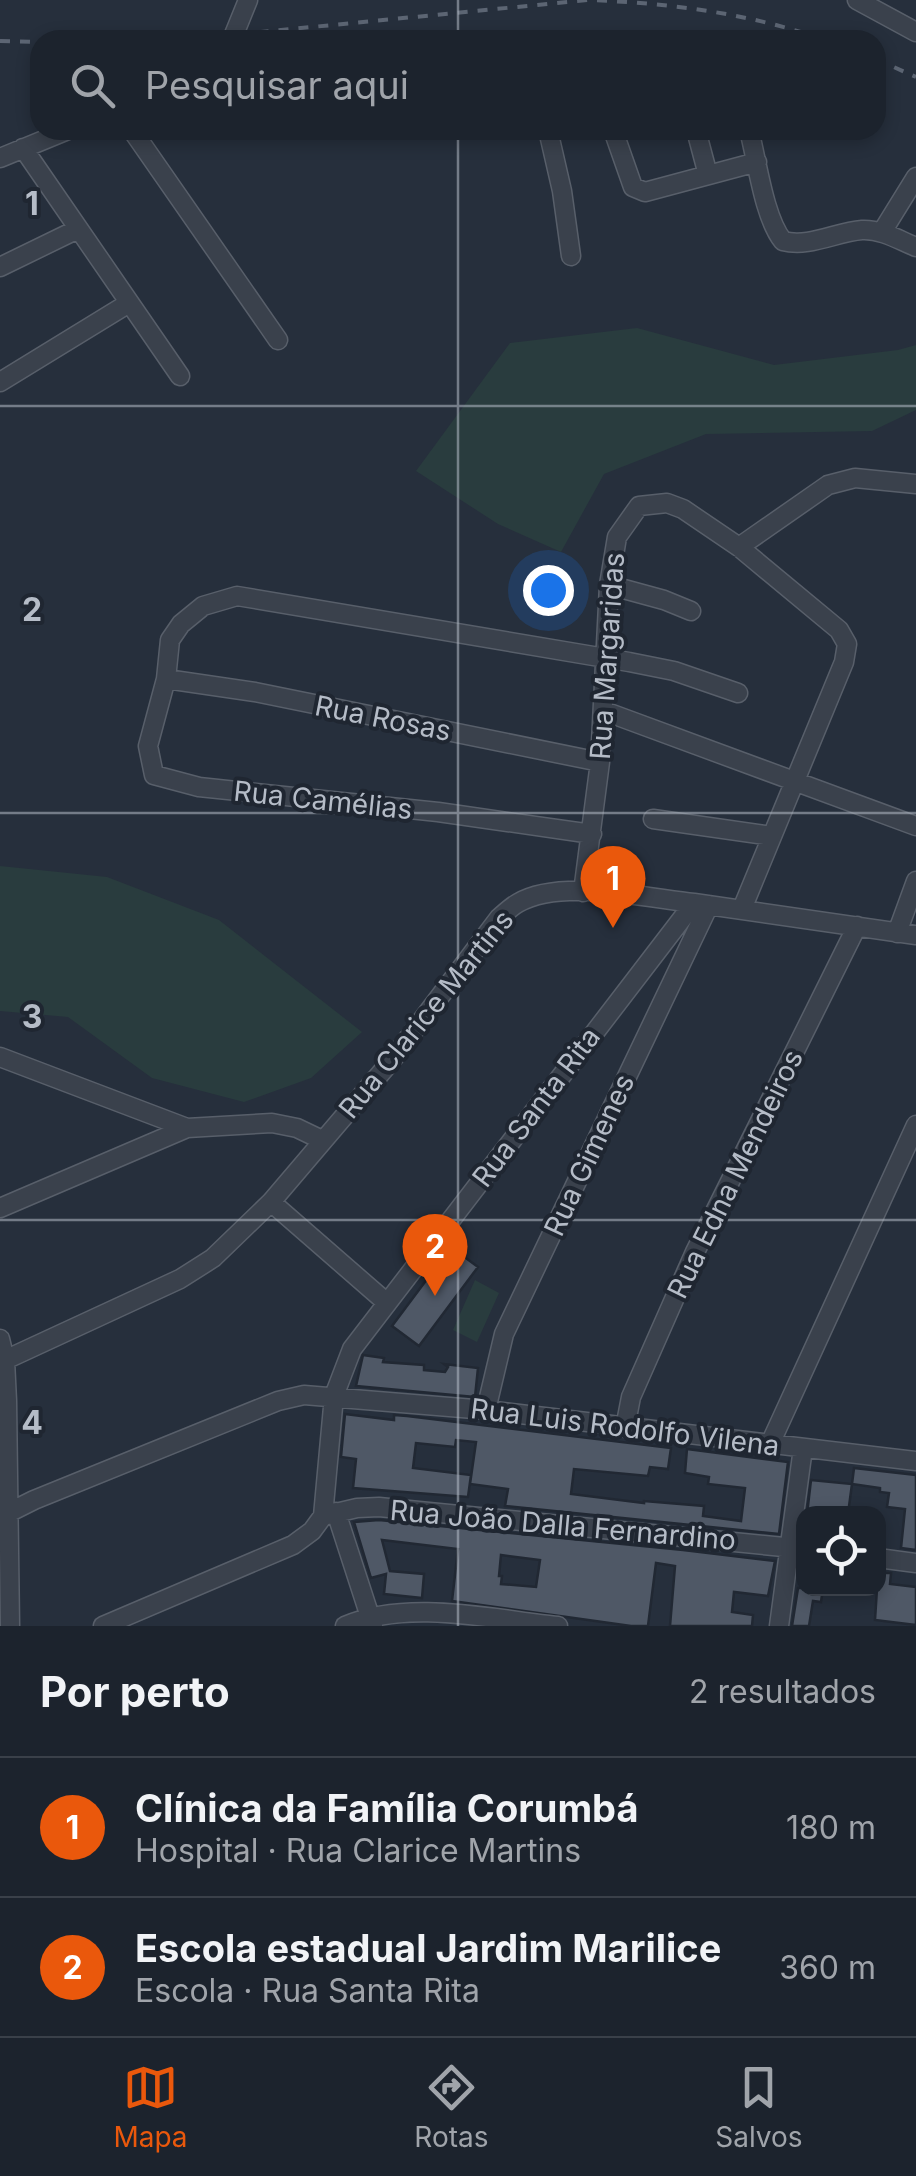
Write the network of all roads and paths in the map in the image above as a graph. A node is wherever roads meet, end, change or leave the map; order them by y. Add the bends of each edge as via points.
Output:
1 (248, 0) edge
2 (857, 0) edge
3 (236, 30) edge
4 (916, 32) edge
5 (43, 140) edge
6 (139, 140) edge
7 (550, 140) edge
8 (617, 140) edge
9 (699, 140) edge
10 (752, 140) edge
11 (23, 148) junction
12 (0, 158) edge
13 (757, 162) junction
14 (708, 175) junction
15 (916, 177) edge
16 (78, 229) junction
17 (882, 232) junction
18 (916, 248) edge
19 (571, 256) dead end
20 (0, 267) edge
21 (129, 304) junction
22 (278, 340) dead end
23 (180, 376) dead end
24 (0, 382) edge
25 (916, 484) edge
26 (761, 531) junction
27 (739, 547) junction
28 (757, 563) junction
29 (609, 585) junction
30 (690, 611) dead end
31 (606, 660) junction
32 (166, 679) junction
33 (738, 693) dead end
34 (604, 711) junction
35 (600, 762) junction
36 (795, 782) junction
37 (652, 819) dead end
38 (916, 826) edge
39 (592, 834) junction
40 (772, 836) junction
41 (916, 881) edge
42 (583, 892) junction
43 (701, 904) junction
44 (742, 909) junction
45 (857, 926) junction
46 (906, 934) edge
47 (0, 1057) edge
48 (916, 1125) edge
49 (187, 1128) junction
50 (322, 1140) junction
51 (271, 1202) junction
52 (0, 1208) edge
53 (387, 1303) junction
54 (0, 1339) edge
55 (5, 1360) junction
56 (334, 1396) junction
57 (486, 1410) junction
58 (625, 1428) junction
59 (770, 1444) junction
60 (802, 1448) junction
61 (916, 1461) edge
62 (799, 1506) edge
63 (8, 1513) junction
64 (329, 1514) junction
65 (796, 1548) edge
66 (886, 1559) edge
67 (916, 1563) edge
68 (371, 1621) edge
69 (10, 1626) edge
70 (103, 1626) edge
71 (345, 1626) edge
72 (558, 1626) edge
73 (779, 1626) edge

1 - 3 street
2 - 4 street
5 - 11 street
6 - 22 street
7 - 19 street
8 - 14 street via 638,191
9 - 14 street
10 - 13 street
11 - 12 street
11 - 16 street
13 - 14 street
13 - 17 street via 782,241
15 - 17 street
16 - 20 street
16 - 21 street
17 - 18 street
21 - 23 street
21 - 24 street
25 - 26 street via 855,478 828,485
26 - 27 street
26 - 28 street
27 - 28 street, Rua Margaridas
27 - 29 street, Rua Margaridas via 683,509 639,506 617,537
28 - 36 street, Rua Margaridas via 840,630 847,644
29 - 30 street
29 - 31 street, Rua Margaridas
31 - 32 street via 237,596 203,606 181,624 170,640
31 - 33 street
31 - 34 street, Rua Margaridas
32 - 35 street, Rua Rosas
32 - 39 street, Rua Camélias via 148,746 154,774 162,779
34 - 35 street, Rua Margaridas
34 - 36 street
35 - 39 street, Rua Margaridas
36 - 38 street
36 - 40 street
37 - 40 street
39 - 42 street, Rua Margaridas
40 - 44 street
41 - 46 street
42 - 43 street, Rua Clarice Martins
42 - 50 street, Rua Clarice Martins via 520,901 499,918
43 - 44 street
43 - 53 street, Rua Santa Rita
43 - 57 street, Rua Gimenes via 504,1334
44 - 45 street
45 - 46 street
45 - 58 street, Rua Edna Mendeiros via 696,1252 631,1397
47 - 49 street, Rua Clarice Martins
48 - 59 street
49 - 50 street, Rua Clarice Martins via 272,1123
49 - 52 street
50 - 51 street
51 - 53 street
51 - 55 street via 213,1258 180,1279
53 - 56 street, Rua Santa Rita via 352,1349
54 - 55 street
55 - 63 street
56 - 57 street, Rua Luis Rodolfo Vilena
56 - 63 street, Rua Luis Rodolfo Vilena via 278,1401
56 - 64 street, Rua Santa Rita
57 - 58 street, Rua Luis Rodolfo Vilena
58 - 59 street, Rua Luis Rodolfo Vilena
59 - 60 street, Rua Luis Rodolfo Vilena
60 - 61 street, Rua Luis Rodolfo Vilena
60 - 62 street
63 - 69 street
64 - 65 street, Rua João Dalla Fernardino via 379,1507
64 - 68 street
64 - 70 street via 293,1545
65 - 73 street
66 - 67 street
68 - 71 street
68 - 72 street via 401,1611

